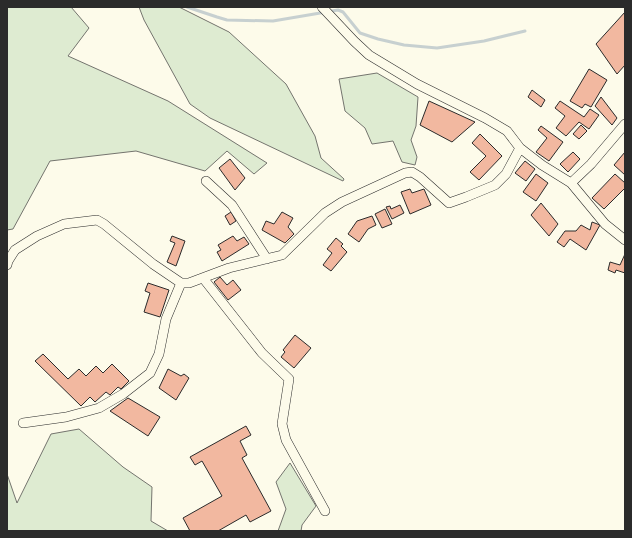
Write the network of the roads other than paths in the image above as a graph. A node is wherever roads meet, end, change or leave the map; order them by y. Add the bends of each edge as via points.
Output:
1 (322, 7) edge
2 (625, 124) edge
3 (520, 148) junction
4 (206, 181) dead end
5 (572, 183) junction
6 (625, 240) edge
7 (267, 258) junction
8 (7, 265) edge
9 (203, 278) junction
10 (181, 284) junction
11 (23, 423) dead end
12 (326, 511) dead end

1 - 3 street via 369,55 417,84 507,131
2 - 5 street
3 - 5 street
3 - 7 street via 506,174 496,185 449,203 420,176 412,172 405,173 342,202 325,213 282,255
4 - 7 street via 232,205
5 - 6 street via 604,224
7 - 9 street
8 - 10 street via 15,250 37,236 64,224 97,220
9 - 10 street
9 - 12 street via 262,353 289,379 282,424 286,440
10 - 11 street via 166,319 159,354 150,373 123,394 99,408

